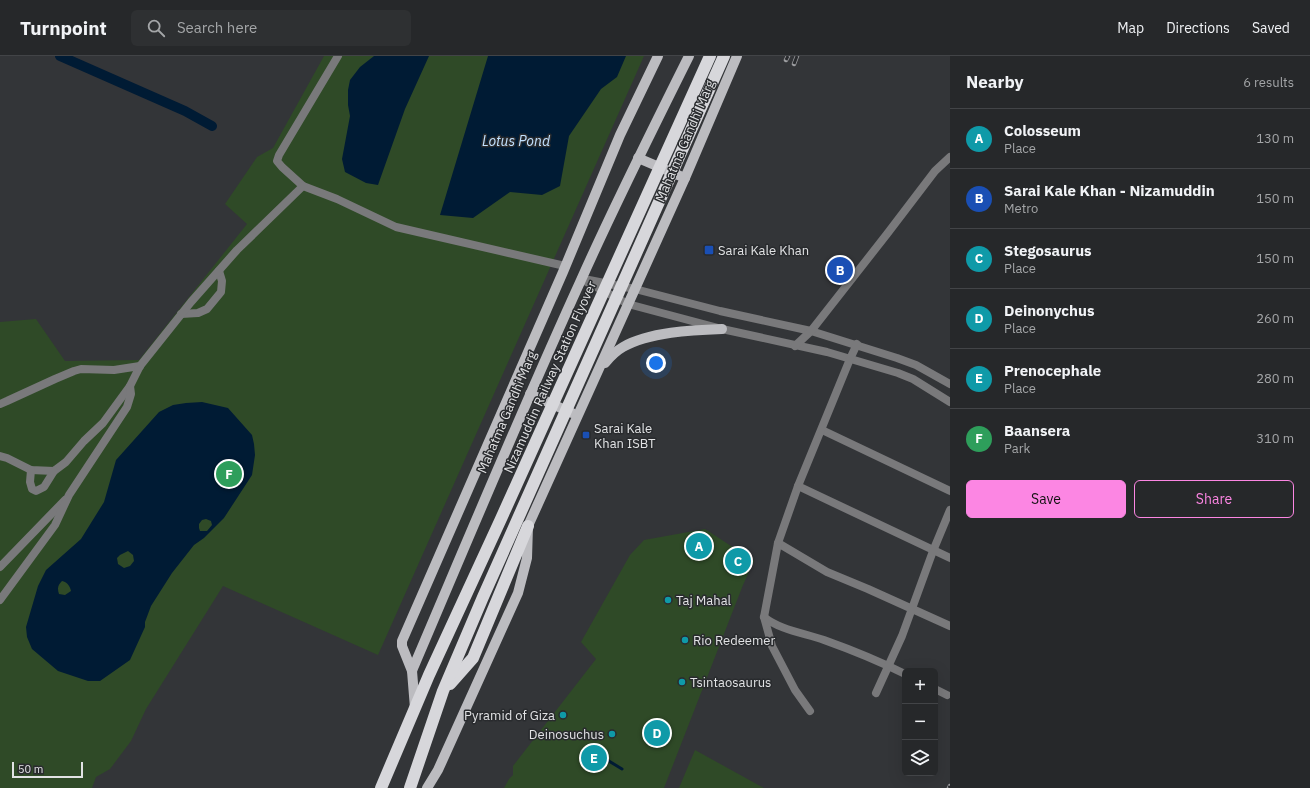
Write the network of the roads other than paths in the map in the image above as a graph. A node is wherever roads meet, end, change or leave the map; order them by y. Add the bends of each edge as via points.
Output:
1 (338, 56) edge
2 (658, 56) edge
3 (689, 56) edge
4 (710, 56) edge
5 (724, 56) edge
6 (737, 56) edge
7 (950, 157) edge
8 (638, 158) junction
9 (685, 178) junction
10 (303, 186) junction
11 (565, 266) junction
12 (219, 271) junction
13 (581, 279) junction
14 (635, 289) junction
15 (628, 304) junction
16 (181, 314) junction
17 (722, 329) junction
18 (811, 330) junction
19 (857, 344) junction
20 (795, 346) junction
21 (850, 359) junction
22 (140, 366) junction
23 (598, 371) junction
24 (950, 384) edge
25 (130, 386) junction
26 (530, 394) junction
27 (950, 402) edge
28 (0, 404) edge
29 (578, 415) junction
30 (822, 430) junction
31 (0, 456) edge
32 (31, 470) junction
33 (54, 471) junction
34 (798, 486) junction
35 (950, 492) edge
36 (69, 495) junction
37 (950, 510) edge
38 (528, 526) junction
39 (778, 543) junction
40 (933, 551) junction
41 (950, 558) edge
42 (0, 567) edge
43 (0, 600) edge
44 (911, 609) junction
45 (764, 617) junction
46 (950, 626) edge
47 (888, 665) junction
48 (412, 672) junction
49 (902, 672) edge
50 (938, 690) edge
51 (444, 691) junction
52 (876, 692) dead end
53 (947, 695) dead end
54 (415, 710) junction
55 (810, 711) dead end
56 (381, 788) edge
57 (410, 788) edge
58 (427, 788) edge

1 - 10 street via 277,161
2 - 11 main road via 620,135
3 - 8 main road, Mahatma Gandhi Marg
4 - 54 highway, Nizamuddin Railway Station Flyover
5 - 51 highway via 483,597
6 - 9 main road, Mahatma Gandhi Marg
7 - 18 street via 935,171
8 - 9 main road
8 - 13 main road, Mahatma Gandhi Marg
9 - 14 main road, Mahatma Gandhi Marg
10 - 11 street via 396,227
10 - 12 street
11 - 48 main road via 402,641
12 - 16 street
12 - 16 street via 222,281 221,292 208,309 198,313
13 - 14 street
13 - 15 street
13 - 26 main road, Mahatma Gandhi Marg
14 - 15 main road, Mahatma Gandhi Marg
14 - 18 street via 720,311
15 - 17 street
15 - 23 main road, Mahatma Gandhi Marg
16 - 22 street
17 - 20 street
17 - 23 main road via 684,331 645,339 623,347
18 - 19 street
18 - 20 street
19 - 21 street
19 - 24 street via 916,365
20 - 21 street
21 - 27 street via 898,372
21 - 30 street
22 - 25 street
22 - 28 street via 114,370 74,371
23 - 29 main road, Mahatma Gandhi Marg
25 - 33 street via 103,423
25 - 36 street via 131,394 127,407
26 - 29 main road
26 - 48 main road, Mahatma Gandhi Marg
29 - 38 main road, Mahatma Gandhi Marg
30 - 34 street
30 - 35 street
31 - 32 street
32 - 33 street
32 - 33 street via 30,482 32,489 36,491 44,486
34 - 39 street
34 - 40 street
36 - 42 street
36 - 43 street via 55,526
37 - 40 street
38 - 51 highway via 473,658
38 - 58 main road, Mahatma Gandhi Marg via 527,558 518,593 438,770
39 - 44 street via 827,572
39 - 45 street
40 - 41 street
40 - 44 street
44 - 46 street
44 - 47 street
45 - 47 street via 771,623 825,640
45 - 55 street via 772,646 795,690
47 - 49 street
47 - 52 street
48 - 54 main road, Mahatma Gandhi Marg
50 - 53 street
51 - 57 highway
54 - 56 highway, Mahatma Gandhi Marg

